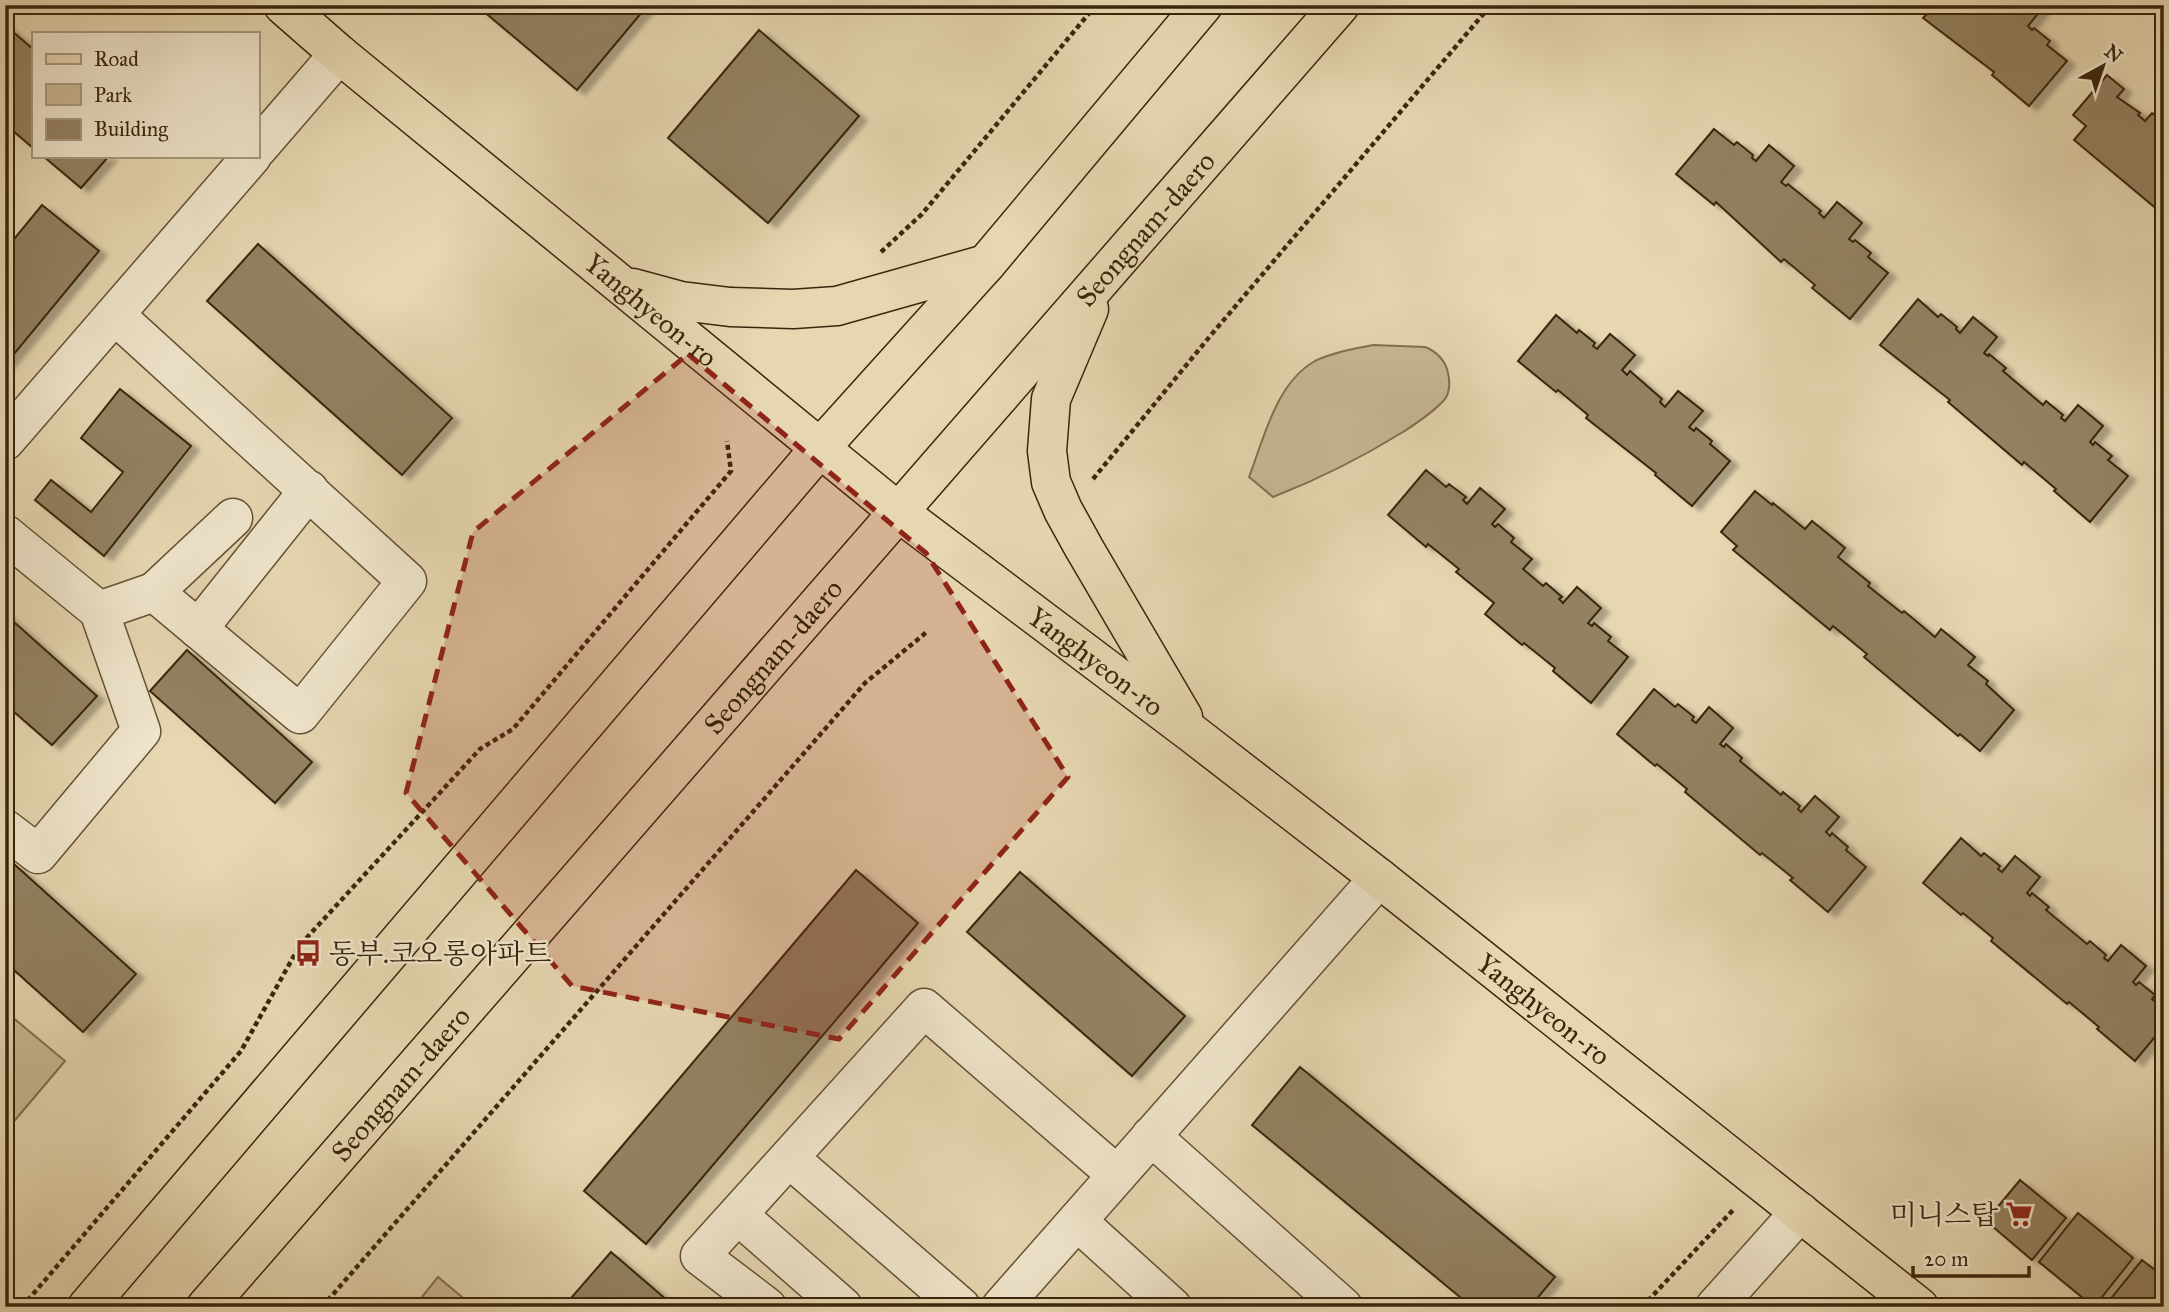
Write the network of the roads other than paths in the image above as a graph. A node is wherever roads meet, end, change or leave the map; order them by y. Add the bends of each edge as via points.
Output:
1 (283, 5) edge
2 (1203, 5) edge
3 (1340, 5) edge
4 (339, 54) junction
5 (259, 147) edge
6 (250, 158) edge
7 (986, 264) junction
8 (1102, 278) junction
9 (621, 285) junction
10 (115, 315) junction
11 (5, 442) edge
12 (820, 448) junction
13 (309, 491) junction
14 (897, 511) junction
15 (233, 518) dead end
16 (5, 534) edge
17 (154, 592) junction
18 (99, 611) junction
19 (198, 629) junction
20 (1193, 734) junction
21 (5, 830) edge
22 (1379, 878) junction
23 (1152, 1136) junction
24 (789, 1158) junction
25 (1117, 1175) junction
26 (1800, 1212) junction
27 (738, 1215) junction
28 (1077, 1221) junction
29 (1727, 1302) edge
30 (87, 1307) edge
31 (206, 1307) edge
32 (767, 1307) edge
33 (843, 1307) edge
34 (961, 1307) edge
35 (1002, 1307) edge
36 (1171, 1307) edge
37 (1343, 1307) edge
38 (1919, 1307) edge

1 - 4 main road, Yanghyeon-ro
2 - 7 main road
3 - 8 main road, Seongnam-daero
4 - 5 street
4 - 9 main road, Yanghyeon-ro
6 - 10 street
7 - 9 main road via 837,306 793,309 681,301
7 - 12 main road
8 - 14 main road, Seongnam-daero
8 - 20 main road via 1051,399 1046,451 1051,482 1084,548
9 - 12 main road, Yanghyeon-ro
10 - 11 street
10 - 13 street
12 - 14 main road, Yanghyeon-ro
12 - 30 main road
13 - 19 street
13 - 19 street via 407,581 300,715
14 - 20 main road, Yanghyeon-ro
14 - 31 main road, Seongnam-daero
15 - 17 street
16 - 18 street
17 - 18 street
17 - 19 street
18 - 21 street via 141,731 38,854
20 - 22 main road, Yanghyeon-ro
22 - 23 street
22 - 26 main road, Yanghyeon-ro
23 - 25 street
23 - 37 street
24 - 25 street via 924,1008
24 - 27 street
24 - 34 street
25 - 28 street
26 - 29 street
26 - 38 main road, Yanghyeon-ro
27 - 32 street via 700,1256
27 - 33 street
28 - 35 street
28 - 36 street

